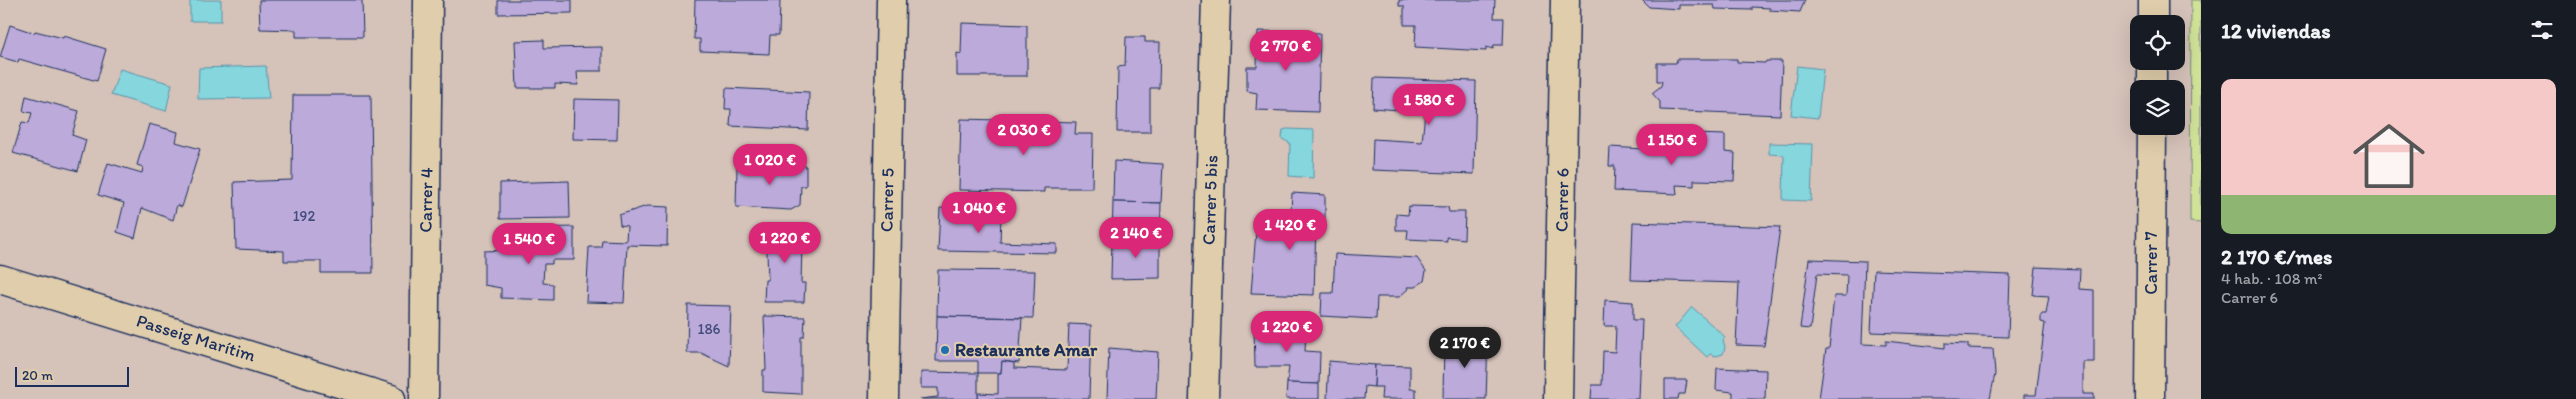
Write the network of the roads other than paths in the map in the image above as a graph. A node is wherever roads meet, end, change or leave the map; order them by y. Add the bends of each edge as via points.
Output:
1 (428, 0) edge
2 (890, 0) edge
3 (1216, 0) edge
4 (1565, 0) edge
5 (2153, 0) edge
6 (2153, 15) edge
7 (2152, 135) edge
8 (0, 279) edge
9 (391, 399) edge
10 (424, 399) edge
11 (884, 399) edge
12 (1204, 399) edge
13 (1558, 399) edge
14 (2150, 399) edge

1 - 10 street, Carrer 4
2 - 11 street, Carrer 5
3 - 12 street, Carrer 5 bis
4 - 13 street, Carrer 6
5 - 6 street
7 - 14 street, Carrer 7
8 - 9 street, Passeig Marítim

